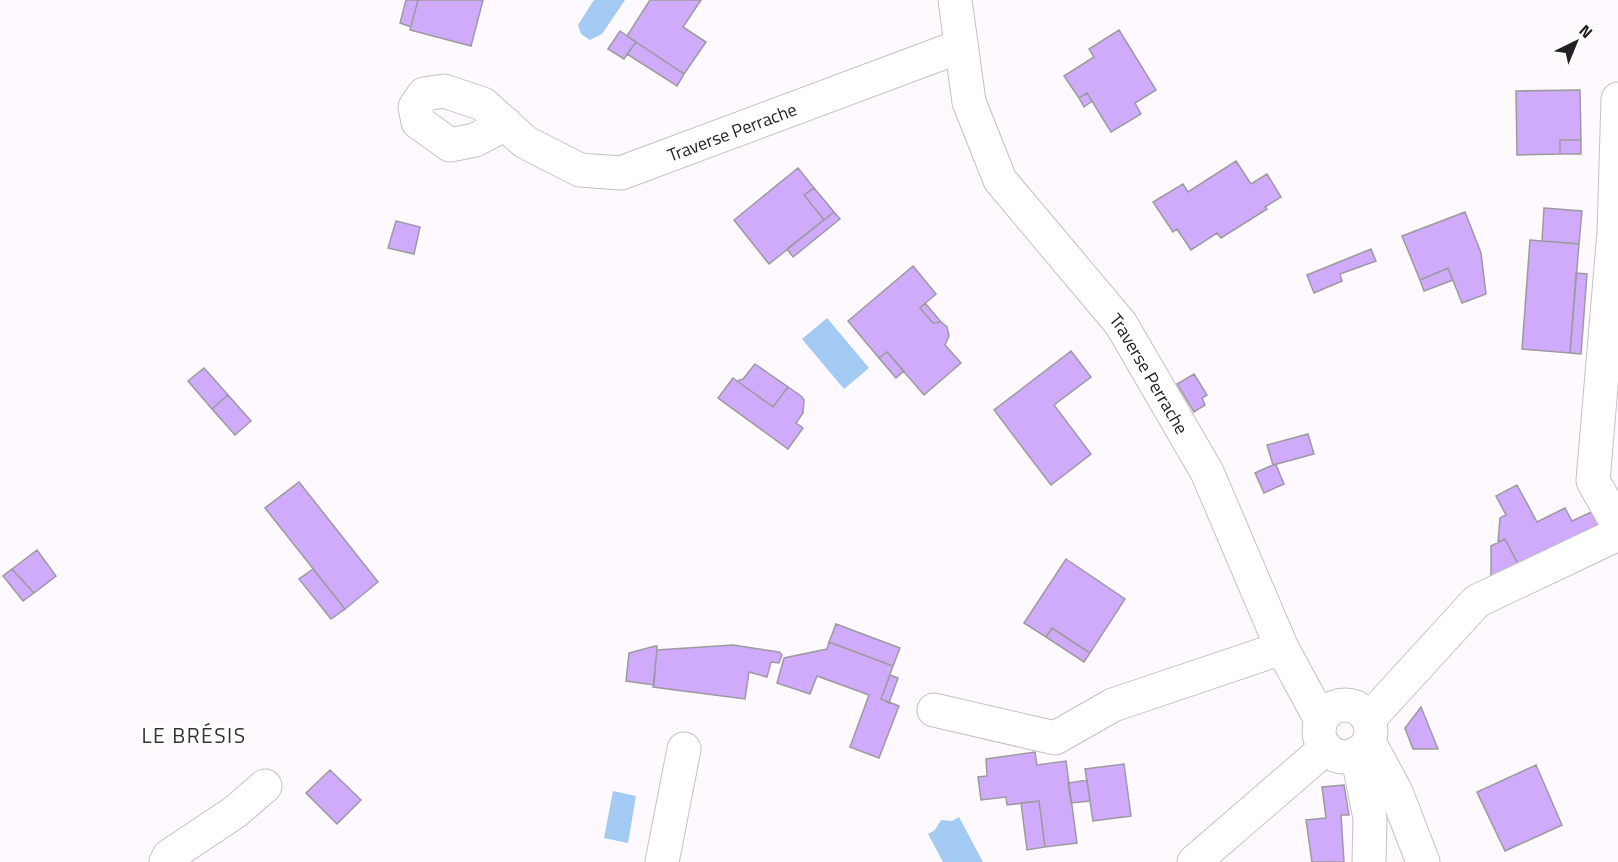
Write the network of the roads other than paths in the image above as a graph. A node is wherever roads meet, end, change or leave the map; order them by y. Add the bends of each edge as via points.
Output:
1 (955, 0) edge
2 (961, 46) junction
3 (1618, 99) edge
4 (506, 124) dead end
5 (1618, 525) edge
6 (1618, 534) edge
7 (1281, 648) junction
8 (934, 710) dead end
9 (1349, 736) junction
10 (684, 749) dead end
11 (265, 786) dead end
12 (166, 862) edge
13 (662, 862) edge
14 (1194, 862) edge
15 (1369, 862) edge
16 (1423, 862) edge

1 - 2 street, Traverse Perrache
2 - 4 street, Traverse Perrache via 621,173 580,170 525,142
2 - 7 street, Traverse Perrache via 969,102 1000,180 1121,324 1207,472
3 - 5 street via 1614,232 1593,481
6 - 9 street via 1477,601
7 - 8 street via 1113,705 1055,738
7 - 9 street, Traverse Perrache
9 - 14 street
9 - 15 street via 1370,818
9 - 16 street, Traverse Perrache via 1396,792
10 - 13 street
11 - 12 street via 235,813 169,856

